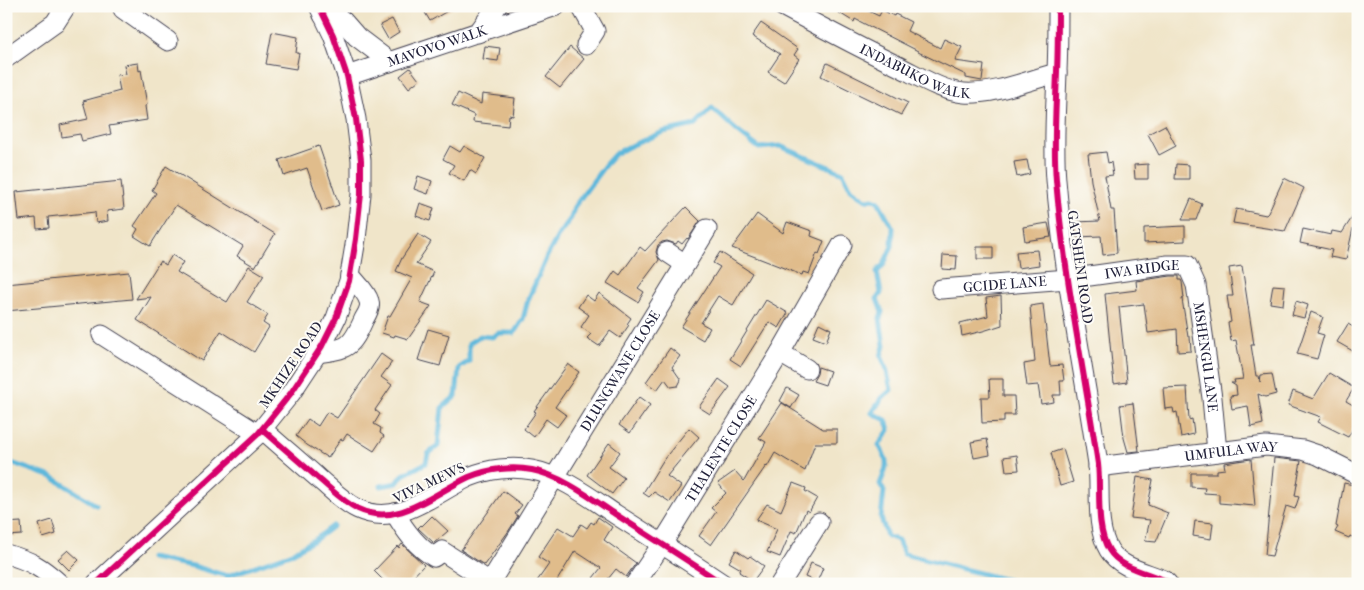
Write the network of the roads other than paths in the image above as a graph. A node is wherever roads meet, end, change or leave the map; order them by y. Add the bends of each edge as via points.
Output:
1 (66, 6) edge
2 (122, 6) edge
3 (497, 6) edge
4 (556, 6) edge
5 (581, 6) edge
6 (782, 6) edge
7 (1058, 6) edge
8 (321, 11) edge
9 (478, 33) junction
10 (168, 41) dead end
11 (586, 45) dead end
12 (6, 58) edge
13 (390, 62) junction
14 (1057, 72) junction
15 (347, 76) junction
16 (707, 229) dead end
17 (842, 245) dead end
18 (667, 252) dead end
19 (685, 264) junction
20 (1187, 264) joint
21 (350, 276) junction
22 (1068, 279) junction
23 (941, 289) dead end
24 (102, 335) dead end
25 (317, 353) junction
26 (780, 354) junction
27 (807, 369) dead end
28 (260, 431) junction
29 (1217, 452) junction
30 (1098, 467) junction
31 (1358, 475) edge
32 (554, 476) junction
33 (395, 513) junction
34 (819, 522) dead end
35 (662, 544) junction
36 (6, 554) edge
37 (489, 583) edge
38 (60, 584) edge
39 (96, 584) edge
40 (635, 584) edge
41 (723, 584) edge
42 (780, 584) edge
43 (1168, 584) edge

1 - 12 street via 55,23
2 - 10 street via 123,10
3 - 9 street
4 - 9 street, MAVOVO WALK
5 - 11 street via 594,31
6 - 14 street, INDABUKO WALK via 932,83 956,91 992,90
7 - 14 street, GATSHENI ROAD
8 - 13 street via 343,21 357,37
8 - 15 street, MKHIZE ROAD
9 - 13 street, MAVOVO WALK
13 - 15 street, MAVOVO WALK
14 - 22 street, GATSHENI ROAD via 1054,116 1056,179
15 - 21 street, MKHIZE ROAD via 361,160 361,194
16 - 19 street, DLUNGWANE CLOSE
17 - 26 street, THALENTE CLOSE
18 - 19 street
19 - 32 street, DLUNGWANE CLOSE
20 - 22 street, IWA RIDGE
20 - 29 street, MSHENGU LANE via 1198,295
21 - 25 street, MKHIZE ROAD via 336,318
21 - 25 street via 370,302 369,309 356,338 349,345 341,350
22 - 23 street, GCIDE LANE
22 - 30 street, GATSHENI ROAD
24 - 28 street, VIVA MEWS
25 - 28 street, MKHIZE ROAD
26 - 27 street
26 - 35 street, THALENTE CLOSE
28 - 33 street, VIVA MEWS via 356,508 370,514
28 - 39 street, MKHIZE ROAD
29 - 30 street, UMFULA WAY
29 - 31 street, UMFULA WAY via 1266,446 1303,450
30 - 43 street, GATSHENI ROAD via 1102,530 1108,549 1122,564
32 - 33 street, VIVA MEWS via 532,470 489,471
32 - 35 street, VIVA MEWS
32 - 37 street, DLUNGWANE CLOSE
33 - 37 street via 421,549 434,557 442,551
34 - 42 street
35 - 40 street, THALENTE CLOSE
35 - 41 street, VIVA MEWS
36 - 38 street via 43,568

